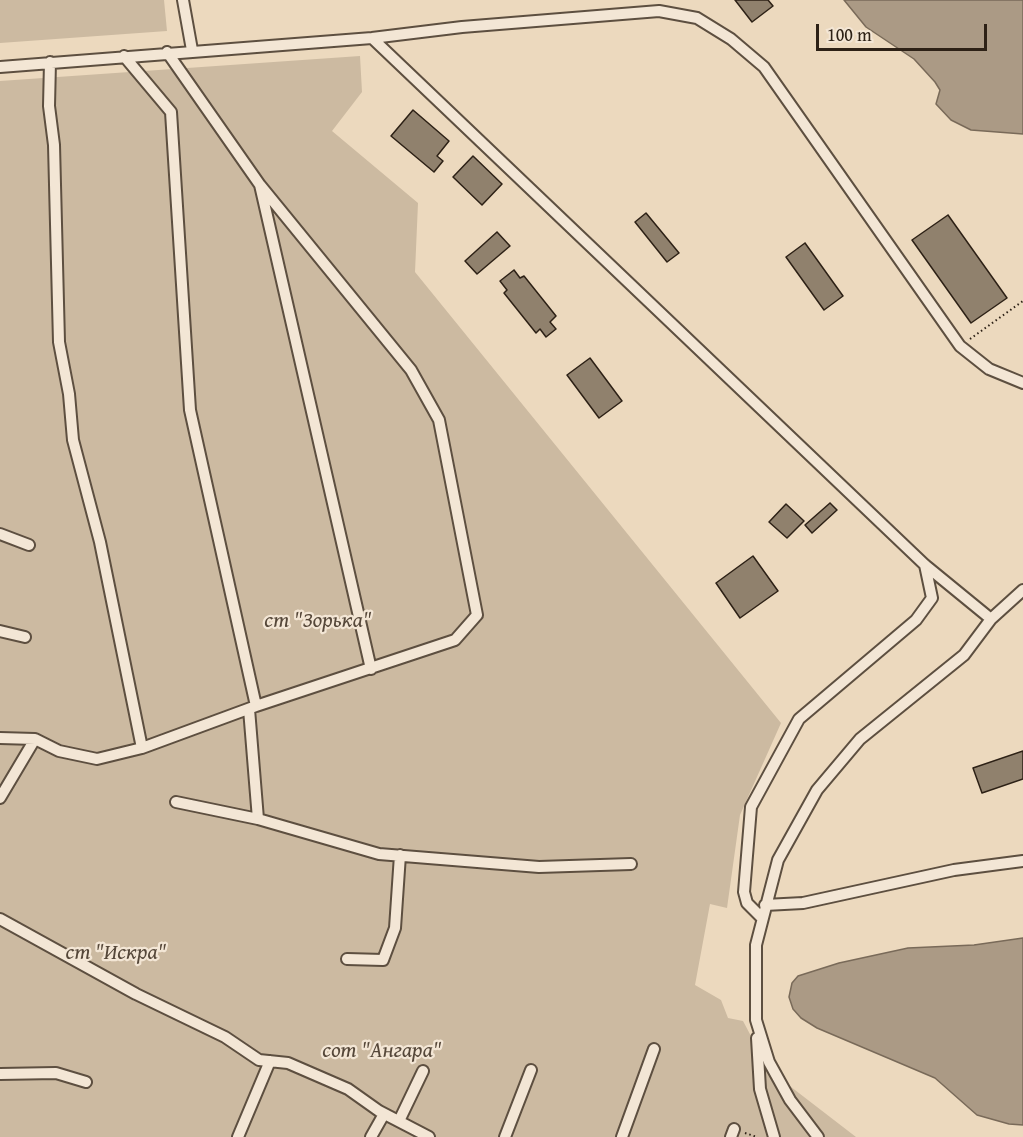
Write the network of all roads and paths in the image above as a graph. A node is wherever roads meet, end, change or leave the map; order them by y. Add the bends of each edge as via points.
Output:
1 (183, 0) edge
2 (372, 38) junction
3 (192, 50) junction
4 (167, 52) junction
5 (124, 56) junction
6 (50, 63) junction
7 (0, 67) edge
8 (260, 185) junction
9 (1023, 301) edge
10 (960, 346) junction
11 (1023, 383) edge
12 (0, 534) edge
13 (29, 545) dead end
14 (925, 565) junction
15 (1023, 590) edge
16 (991, 619) junction
17 (0, 631) edge
18 (26, 637) dead end
19 (371, 669) junction
20 (252, 708) junction
21 (0, 738) edge
22 (35, 739) junction
23 (142, 748) junction
24 (0, 798) edge
25 (176, 802) dead end
26 (258, 819) junction
27 (400, 855) junction
28 (1023, 861) edge
29 (631, 864) dead end
30 (765, 905) junction
31 (761, 917) junction
32 (0, 919) edge
33 (347, 959) dead end
34 (756, 1020) junction
35 (654, 1049) dead end
36 (270, 1061) junction
37 (531, 1070) dead end
38 (423, 1071) dead end
39 (0, 1074) edge
40 (86, 1082) dead end
41 (384, 1114) junction
42 (399, 1121) junction
43 (238, 1137) edge
44 (371, 1137) edge
45 (429, 1137) edge
46 (505, 1137) edge
47 (622, 1137) edge
48 (774, 1137) edge
49 (818, 1137) edge

1 - 3 street
2 - 3 street
2 - 10 street via 660,11 697,18 731,39 764,67
2 - 14 street
3 - 4 street
4 - 5 street
4 - 8 street
5 - 6 street
5 - 20 street via 171,112 190,410
6 - 7 street
6 - 23 street via 59,342 73,440 100,542
8 - 19 street
8 - 19 street via 411,370 439,420 477,615 455,640
9 - 10 path
10 - 11 street via 989,369
12 - 13 street
14 - 16 street
14 - 31 street via 932,598 916,620 799,719 751,807 744,892 747,903
15 - 16 street
16 - 30 street via 964,655 860,739 817,790 778,860
17 - 18 street
19 - 20 street
20 - 23 street
20 - 26 street
21 - 22 street
22 - 23 street via 59,751 97,759
22 - 24 street
25 - 26 street
26 - 27 street via 379,854
27 - 29 street via 539,867
27 - 33 street via 394,928 383,960
28 - 30 street via 954,870 803,903
30 - 31 street
31 - 34 street via 756,945
32 - 36 street via 136,994 225,1037 259,1060
34 - 48 street via 760,1089
34 - 49 street via 769,1062 790,1100
35 - 47 street
36 - 41 street via 288,1063 348,1089
36 - 43 street
37 - 46 street
38 - 42 street
39 - 40 street via 56,1073
41 - 42 street
41 - 44 street
42 - 45 street

